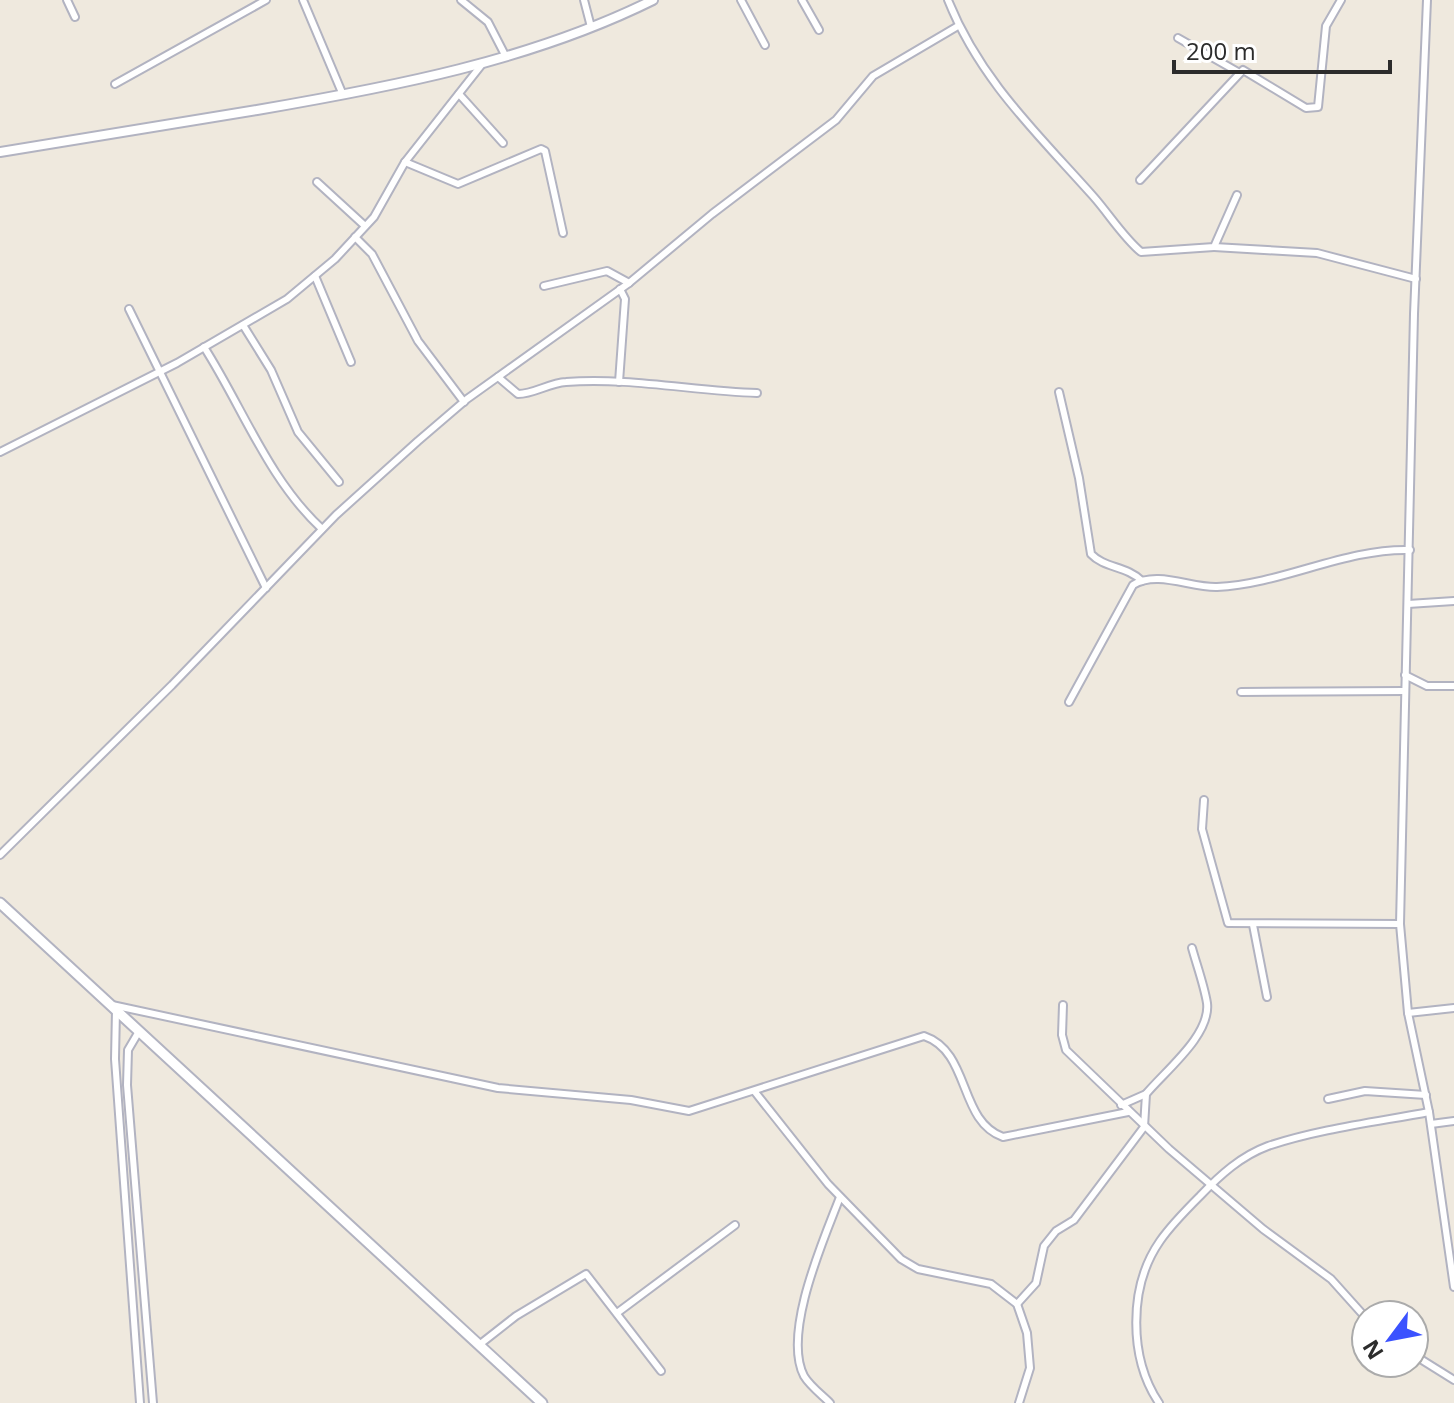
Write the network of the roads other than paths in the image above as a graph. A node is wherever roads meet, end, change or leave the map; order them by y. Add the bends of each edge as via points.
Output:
1 (67, 0) edge
2 (266, 0) edge
3 (303, 0) edge
4 (461, 0) edge
5 (584, 0) edge
6 (653, 0) edge
7 (741, 0) edge
8 (802, 0) edge
9 (948, 0) edge
10 (1341, 0) edge
11 (1427, 0) edge
12 (75, 17) dead end
13 (958, 26) junction
14 (591, 27) junction
15 (819, 30) dead end
16 (1178, 38) dead end
17 (765, 45) dead end
18 (505, 55) junction
19 (485, 61) junction
20 (1238, 72) junction
21 (115, 84) dead end
22 (459, 94) junction
23 (343, 95) junction
24 (503, 143) dead end
25 (0, 152) edge
26 (405, 162) junction
27 (1140, 180) dead end
28 (317, 182) dead end
29 (1237, 195) dead end
30 (365, 226) junction
31 (563, 233) dead end
32 (355, 237) junction
33 (1214, 247) junction
34 (315, 276) junction
35 (1416, 279) junction
36 (629, 283) junction
37 (544, 286) dead end
38 (620, 289) junction
39 (129, 309) dead end
40 (243, 325) junction
41 (204, 347) junction
42 (351, 362) dead end
43 (158, 373) junction
44 (498, 377) junction
45 (619, 382) junction
46 (1059, 392) dead end
47 (757, 393) dead end
48 (464, 402) junction
49 (0, 452) edge
50 (339, 482) dead end
51 (322, 529) junction
52 (1410, 550) junction
53 (1142, 581) junction
54 (266, 588) junction
55 (1454, 601) edge
56 (1408, 604) junction
57 (1405, 675) junction
58 (1454, 686) edge
59 (1404, 691) junction
60 (1241, 692) dead end
61 (1069, 702) dead end
62 (1204, 800) dead end
63 (0, 855) edge
64 (0, 903) edge
65 (1400, 924) junction
66 (1253, 925) junction
67 (1192, 948) dead end
68 (1267, 997) dead end
69 (1063, 1005) dead end
70 (114, 1008) junction
71 (1454, 1008) edge
72 (1408, 1013) junction
73 (138, 1033) junction
74 (755, 1092) junction
75 (1146, 1094) junction
76 (1426, 1095) junction
77 (1328, 1099) dead end
78 (1121, 1105) junction
79 (1128, 1112) junction
80 (1429, 1112) junction
81 (1454, 1121) edge
82 (1431, 1124) junction
83 (1144, 1127) junction
84 (1211, 1184) junction
85 (840, 1197) junction
86 (735, 1225) dead end
87 (1454, 1287) edge
88 (1350, 1300) edge
89 (1017, 1304) junction
90 (617, 1313) junction
91 (479, 1345) junction
92 (1430, 1365) edge
93 (661, 1371) dead end
94 (1454, 1380) edge
95 (140, 1403) edge
96 (153, 1403) edge
97 (542, 1403) edge
98 (830, 1403) edge
99 (1019, 1403) edge
100 (1159, 1403) edge

1 - 12 street
2 - 21 street
3 - 23 street
4 - 18 street via 488,22
5 - 14 street
6 - 14 street
7 - 17 street
8 - 15 street
9 - 13 street
10 - 20 street via 1326,26 1318,107 1306,108 1252,74
11 - 35 street
13 - 33 street via 993,85 1137,250
13 - 36 street via 873,76 836,120
14 - 18 street
16 - 20 street
18 - 19 street
19 - 22 street
19 - 23 street
20 - 27 street
22 - 24 street
22 - 26 street
23 - 25 street
26 - 30 street
26 - 31 street via 458,184 541,149
28 - 30 street
29 - 33 street
30 - 32 street
32 - 34 street
32 - 48 street via 372,254 418,341
33 - 35 street via 1329,255
34 - 40 street
34 - 42 street
35 - 52 street
36 - 37 street via 607,271
36 - 38 street
38 - 44 street
38 - 45 street via 625,299
39 - 43 street
40 - 41 street
40 - 50 street via 271,370 298,432
41 - 43 street
41 - 51 street via 276,475
43 - 49 street
43 - 54 street
44 - 45 street via 518,394 562,382
44 - 48 street
45 - 47 street
46 - 53 street via 1091,554 1130,569
48 - 51 street
51 - 54 street
52 - 53 street via 1382,549 1216,587
52 - 56 street
53 - 61 street via 1133,585
54 - 63 street
55 - 56 street
56 - 57 street
57 - 58 street via 1427,686
57 - 59 street
59 - 60 street
59 - 65 street
62 - 66 street via 1202,829 1224,918
64 - 70 main road
65 - 66 street
65 - 72 street
66 - 68 street
67 - 75 street via 1207,1015 1187,1049
69 - 78 street via 1066,1050
70 - 73 main road
70 - 74 street via 498,1088 689,1111
70 - 95 street
71 - 72 street
72 - 76 street
73 - 91 main road
73 - 96 street via 128,1050 127,1085
74 - 79 street via 924,1036 948,1049 978,1115 992,1133 1003,1137
74 - 85 street
75 - 78 street
75 - 83 street
76 - 77 street via 1365,1091
76 - 80 street
78 - 79 street
79 - 83 street
80 - 82 street
80 - 84 street via 1267,1147
81 - 82 street
82 - 87 street
83 - 84 street
83 - 89 street via 1074,1220 1044,1246 1036,1283
84 - 88 street via 1331,1279
84 - 100 street via 1159,1243 1147,1265 1139,1299 1140,1364
85 - 89 street via 901,1259 918,1269 991,1284
85 - 98 street via 806,1289 799,1340 805,1378
86 - 90 street
89 - 99 street via 1027,1333 1030,1368
90 - 91 street via 592,1279 580,1275
90 - 93 street
91 - 97 main road
92 - 94 street

